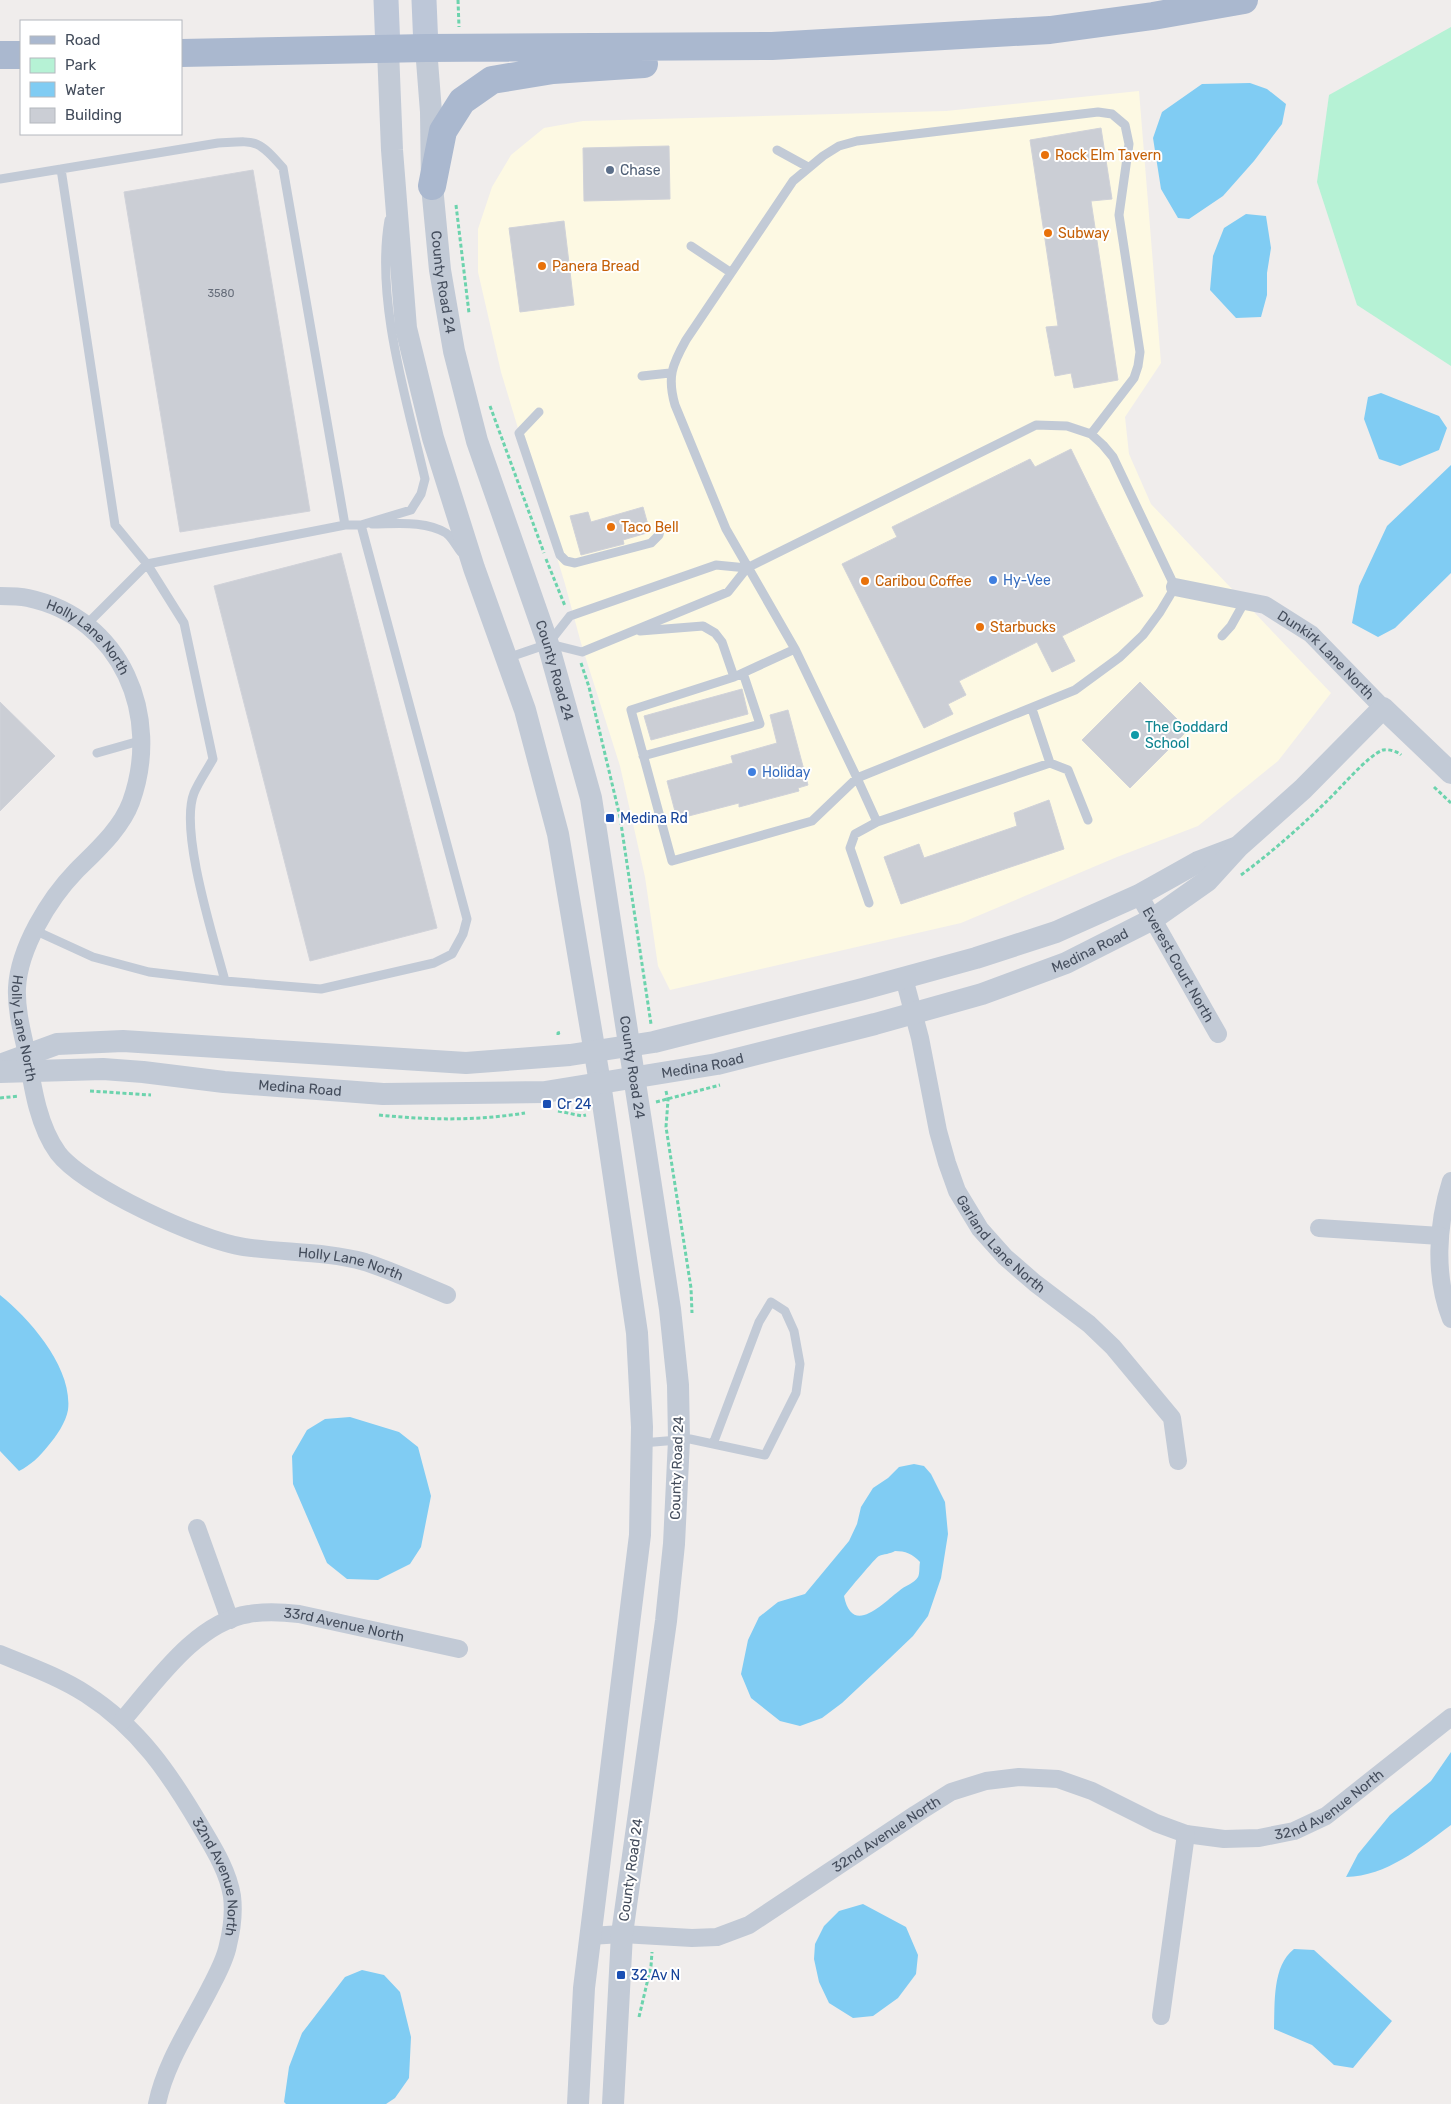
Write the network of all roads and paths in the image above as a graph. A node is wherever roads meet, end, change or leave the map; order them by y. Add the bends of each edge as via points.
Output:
1 (386, 0) edge
2 (424, 0) edge
3 (1244, 0) edge
4 (772, 46) junction
5 (426, 48) junction
6 (388, 50) junction
7 (182, 53) edge
8 (0, 55) edge
9 (20, 55) edge
10 (777, 150) dead end
11 (808, 167) junction
12 (61, 169) junction
13 (0, 179) edge
14 (432, 186) junction
15 (395, 191) junction
16 (691, 246) dead end
17 (730, 272) junction
18 (670, 373) junction
19 (642, 376) dead end
20 (539, 412) dead end
21 (1091, 434) junction
22 (361, 524) junction
23 (661, 524) dead end
24 (345, 525) junction
25 (147, 564) junction
26 (474, 568) junction
27 (747, 568) junction
28 (1175, 587) junction
29 (0, 596) edge
30 (1245, 601) junction
31 (86, 625) junction
32 (633, 631) junction
33 (1222, 636) dead end
34 (548, 644) junction
35 (795, 650) junction
36 (506, 658) junction
37 (743, 673) junction
38 (734, 677) junction
39 (1032, 708) junction
40 (1383, 708) junction
41 (143, 740) junction
42 (97, 753) dead end
43 (643, 756) junction
44 (1050, 763) junction
45 (1450, 769) edge
46 (857, 778) junction
47 (1088, 820) dead end
48 (877, 822) junction
49 (1238, 847) junction
50 (1139, 894) junction
51 (869, 902) dead end
52 (1153, 919) junction
53 (34, 930) junction
54 (904, 978) junction
55 (225, 981) junction
56 (913, 1013) junction
57 (562, 1032) dead end
58 (558, 1034) dead end
59 (1218, 1034) dead end
60 (629, 1044) junction
61 (593, 1051) junction
62 (28, 1063) junction
63 (0, 1065) edge
64 (0, 1072) edge
65 (635, 1077) junction
66 (600, 1083) junction
67 (1451, 1181) edge
68 (1318, 1228) dead end
69 (1440, 1236) junction
70 (447, 1295) dead end
71 (1451, 1319) edge
72 (679, 1440) junction
73 (642, 1443) junction
74 (713, 1444) junction
75 (1178, 1461) dead end
76 (197, 1528) dead end
77 (230, 1620) junction
78 (458, 1649) dead end
79 (0, 1654) edge
80 (1451, 1717) edge
81 (122, 1721) junction
82 (1186, 1834) junction
83 (622, 1934) junction
84 (590, 1936) junction
85 (1161, 2016) dead end
86 (157, 2104) edge
87 (578, 2104) edge
88 (613, 2104) edge

1 - 6 main road
2 - 5 main road
3 - 4 main road via 1050,30
4 - 5 main road
4 - 14 main road via 682,62 553,70 492,80 462,101 444,131
5 - 6 main road
5 - 14 street, County Road 24
6 - 7 main road
6 - 15 street
8 - 9 main road
10 - 11 lane
11 - 17 lane via 793,181
11 - 21 lane via 839,146 857,141 1098,112 1112,114 1125,125 1128,144 1119,215 1140,352 1134,378
12 - 13 lane
12 - 24 lane via 218,143 250,141 266,148 283,168
12 - 25 lane via 115,525
14 - 34 street, County Road 24 via 440,270 454,351 472,423
15 - 22 lane via 385,244 387,297 400,372 425,479 421,494 411,510
15 - 26 street via 406,328 433,438
16 - 17 lane
17 - 18 lane via 682,346
18 - 19 lane
18 - 27 lane via 675,405 726,529
20 - 23 lane via 519,433 560,555 566,561 576,563 652,543 659,535
21 - 27 lane via 1067,426 1036,425
21 - 28 lane via 1113,457
22 - 24 lane
22 - 26 lane via 416,524 433,528 447,534
22 - 55 lane via 467,919 464,934 452,954 434,963 321,989
24 - 25 lane
25 - 31 lane
25 - 55 lane via 184,623 213,759 194,793 189,821 200,882
26 - 36 street
27 - 32 lane via 728,592
27 - 34 lane via 716,565 570,616
27 - 35 lane
28 - 30 street, Dunkirk Lane North
28 - 39 lane via 1149,627 1120,657 1075,690
29 - 31 street, Holly Lane North via 27,598 58,608
30 - 33 lane
30 - 40 street, Dunkirk Lane North via 1265,605 1311,634
31 - 41 street, Holly Lane North via 110,649 128,676 139,707
32 - 34 lane via 582,652
32 - 38 lane via 703,626 722,642
34 - 36 lane
34 - 60 street, County Road 24 via 591,798
35 - 37 lane
35 - 46 lane
36 - 61 street via 525,710 558,834
37 - 38 lane
37 - 43 lane via 760,724
38 - 43 lane via 631,710
39 - 44 lane
39 - 46 lane
40 - 45 street, Dunkirk Lane North
40 - 49 street, Medina Road via 1303,789
41 - 42 lane
41 - 53 street, Holly Lane North via 140,773 130,805 113,833 69,878
43 - 46 lane via 672,861 812,821
44 - 47 lane via 1068,770
44 - 48 lane
46 - 48 lane
48 - 51 lane via 855,834 850,848
49 - 50 street, Medina Road via 1198,862
49 - 52 street, Medina Road via 1208,882
50 - 52 street, Everest Court North
50 - 54 street, Medina Road via 1056,932
52 - 56 street, Medina Road via 1066,963 982,994
52 - 59 street, Everest Court North
53 - 55 lane via 93,957 150,972
53 - 62 street, Holly Lane North via 17,987
54 - 56 street, Garland Lane North
54 - 60 street, Medina Road via 654,1042
56 - 65 street, Medina Road via 717,1064
56 - 75 street, Garland Lane North via 946,1163 958,1191 980,1228 1005,1256 1114,1346 1172,1418
57 - 58 path
60 - 61 street, Medina Road
60 - 65 street, County Road 24
61 - 62 street, Medina Road via 466,1063 123,1041 57,1044
61 - 66 street
62 - 63 street, Medina Road
62 - 64 street, Medina Road
62 - 66 street, Medina Road via 384,1094 545,1092
62 - 70 street, Holly Lane North via 45,1128 58,1153 100,1187 206,1237 242,1247 319,1253 364,1262
65 - 66 street, Medina Road
65 - 72 street, County Road 24 via 670,1309 678,1385
66 - 73 street via 637,1333
67 - 69 street
68 - 69 street
69 - 71 street via 1440,1275
72 - 73 lane
72 - 74 lane
72 - 83 street, County Road 24 via 666,1621
73 - 84 street via 640,1535
74 - 74 lane via 765,1455 796,1393 800,1364 794,1331 785,1311 771,1302 759,1322
76 - 77 street
77 - 78 street, 33rd Avenue North via 274,1611 299,1614
77 - 81 street, 33rd Avenue North via 200,1636 181,1653
79 - 81 street, 32nd Avenue North via 48,1673 86,1694
80 - 82 street, 32nd Avenue North via 1326,1816 1294,1831 1259,1838 1224,1839
81 - 86 street, 32nd Avenue North via 149,1748 175,1782 225,1871 232,1895 233,1921 228,1948 173,2060
82 - 83 street, 32nd Avenue North via 1058,1779 1019,1776 986,1781 951,1792 749,1925 717,1937
82 - 85 street
83 - 84 street, 32nd Avenue North
83 - 88 street, County Road 24
84 - 87 street

